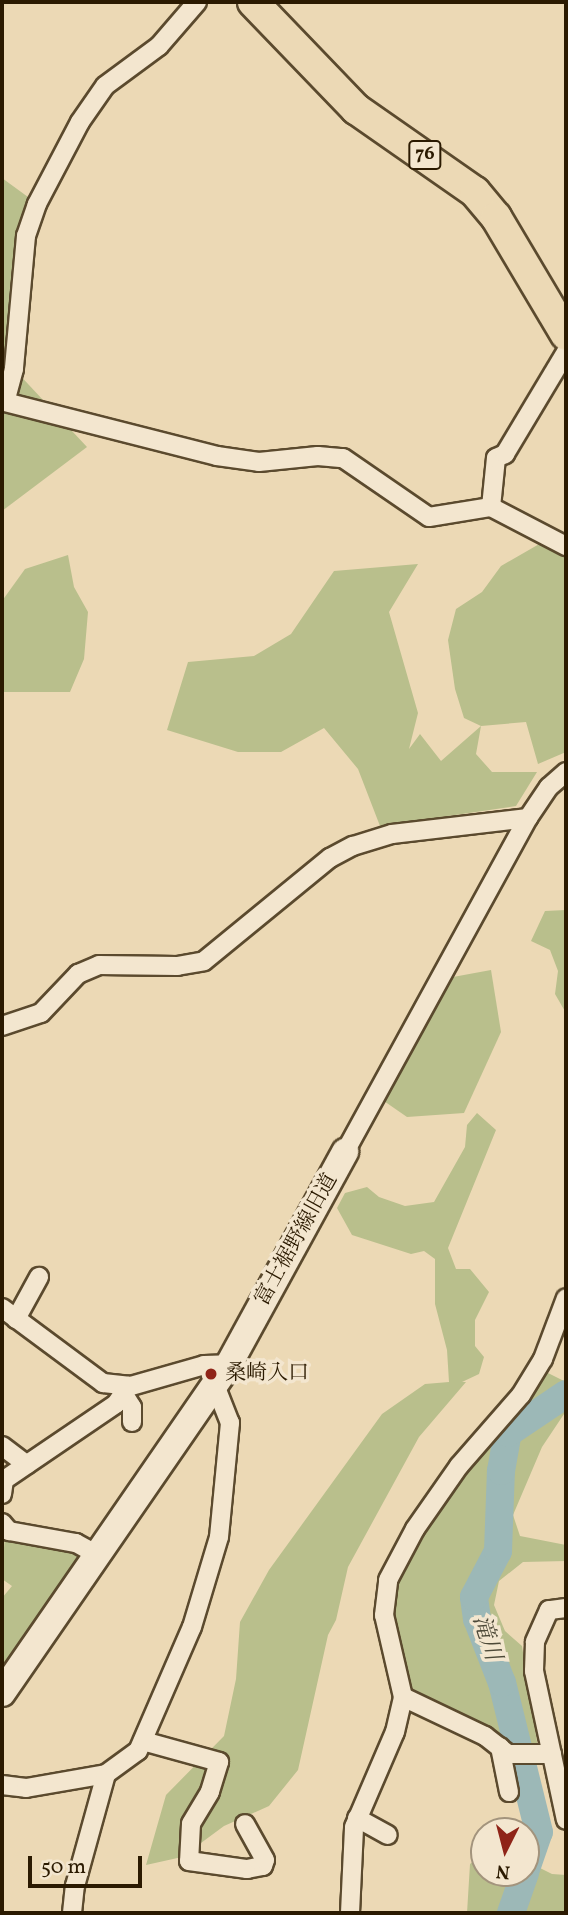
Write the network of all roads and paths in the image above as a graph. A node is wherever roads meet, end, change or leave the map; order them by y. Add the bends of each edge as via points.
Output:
1 (198, 2) edge
2 (253, 2) edge
3 (566, 335) edge
4 (566, 352) edge
5 (3, 407) edge
6 (491, 507) junction
7 (566, 547) edge
8 (566, 772) edge
9 (528, 818) junction
10 (2, 1026) edge
11 (345, 1152) joint
12 (39, 1278) dead end
13 (566, 1298) edge
14 (9, 1314) edge
15 (222, 1374) junction
16 (127, 1391) junction
17 (132, 1422) dead end
18 (2, 1446) edge
19 (27, 1465) junction
20 (2, 1494) edge
21 (2, 1523) edge
22 (98, 1555) junction
23 (566, 1608) edge
24 (2, 1693) edge
25 (403, 1697) junction
26 (143, 1741) junction
27 (504, 1750) junction
28 (545, 1755) junction
29 (106, 1774) junction
30 (2, 1785) edge
31 (509, 1792) dead end
32 (357, 1818) junction
33 (566, 1820) edge
34 (245, 1824) dead end
35 (388, 1835) dead end
36 (72, 1913) edge
37 (350, 1913) edge

1 - 5 street via 159,46 105,86 80,122 37,204 26,236 14,369
2 - 3 main road, 76 via 348,102 475,192 496,217
4 - 6 street via 505,454 496,458
5 - 6 street via 217,456 259,462 343,458 429,517
6 - 7 street
8 - 9 street, 富士裾野線旧道 via 549,786
9 - 10 street via 392,834 353,846 330,858 204,961 177,966 99,965 78,974 41,1013
9 - 11 street, 富士裾野線旧道
11 - 15 street, 富士裾野線旧道
12 - 14 street
13 - 25 street via 543,1359 521,1395 459,1466 388,1580 384,1615
14 - 16 street via 103,1383
15 - 16 street via 204,1365
15 - 22 street, 富士裾野線旧道
15 - 26 street via 230,1423 219,1536 192,1627
16 - 17 street
16 - 19 street
18 - 19 street
19 - 20 street via 4,1480
21 - 22 street via 9,1531 76,1543
22 - 24 street, 富士裾野線旧道
23 - 28 street via 549,1610 536,1642 534,1671
25 - 27 street
25 - 32 street via 395,1732
26 - 29 street via 138,1751
26 - 34 street via 219,1762 210,1792 191,1825 189,1861 247,1869 263,1866 265,1860
27 - 28 street
27 - 31 street
28 - 33 street
29 - 30 street via 26,1788
29 - 36 street via 75,1886
32 - 35 street
32 - 37 street via 348,1876

